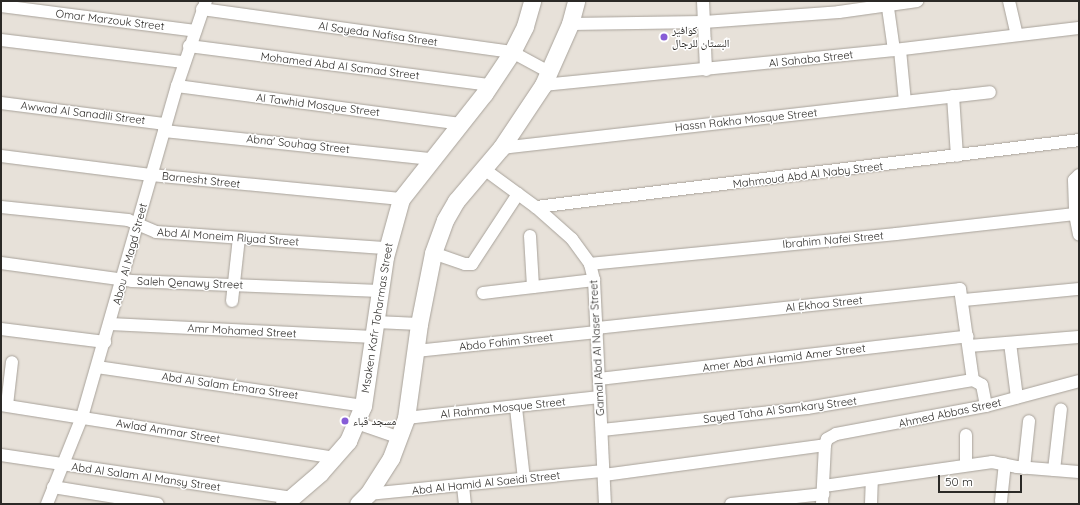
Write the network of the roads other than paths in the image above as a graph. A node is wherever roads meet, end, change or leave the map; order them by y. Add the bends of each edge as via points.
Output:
1 (532, 1) edge
2 (576, 1) edge
3 (704, 1) edge
4 (917, 1) edge
5 (1010, 1) edge
6 (887, 4) edge
7 (204, 5) edge
8 (1, 6) edge
9 (704, 22) junction
10 (570, 24) junction
11 (1079, 28) edge
12 (195, 30) junction
13 (1017, 35) junction
14 (1, 40) edge
15 (189, 46) junction
16 (897, 50) junction
17 (512, 52) junction
18 (184, 62) junction
19 (706, 70) junction
20 (546, 79) junction
21 (490, 85) junction
22 (177, 86) junction
23 (990, 92) dead end
24 (953, 96) junction
25 (905, 102) junction
26 (1, 103) edge
27 (460, 124) junction
28 (165, 127) junction
29 (1079, 140) edge
30 (501, 148) junction
31 (1, 156) edge
32 (957, 156) junction
33 (432, 159) junction
34 (484, 169) junction
35 (151, 175) junction
36 (1079, 175) edge
37 (518, 194) junction
38 (402, 200) junction
39 (1, 207) edge
40 (536, 207) junction
41 (1075, 214) junction
42 (138, 223) junction
43 (1079, 235) edge
44 (530, 236) dead end
45 (239, 238) junction
46 (387, 248) junction
47 (433, 253) junction
48 (1, 263) edge
49 (590, 264) junction
50 (123, 280) junction
51 (594, 280) junction
52 (233, 285) junction
53 (533, 287) junction
54 (1079, 289) edge
55 (380, 291) junction
56 (483, 293) dead end
57 (964, 300) junction
58 (232, 301) dead end
59 (110, 324) junction
60 (419, 324) junction
61 (1, 329) edge
62 (375, 330) junction
63 (597, 330) junction
64 (1079, 337) edge
65 (968, 341) junction
66 (105, 342) junction
67 (1010, 343) junction
68 (416, 351) junction
69 (12, 362) dead end
70 (97, 367) junction
71 (599, 379) junction
72 (973, 380) junction
73 (1079, 381) edge
74 (600, 397) junction
75 (1017, 398) junction
76 (4, 405) edge
77 (363, 406) junction
78 (986, 406) junction
79 (516, 408) junction
80 (1061, 409) dead end
81 (82, 417) junction
82 (406, 418) junction
83 (1029, 421) dead end
84 (357, 423) junction
85 (602, 430) junction
86 (966, 435) dead end
87 (400, 438) junction
88 (825, 445) junction
89 (1, 455) edge
90 (335, 458) junction
91 (63, 464) junction
92 (1005, 464) junction
93 (966, 465) junction
94 (1024, 468) junction
95 (1054, 470) junction
96 (1079, 472) edge
97 (604, 473) junction
98 (524, 479) junction
99 (872, 480) junction
100 (53, 486) junction
101 (463, 486) junction
102 (823, 495) edge
103 (363, 499) edge
104 (288, 501) edge
105 (1002, 501) dead end
106 (47, 504) edge
107 (158, 504) edge
108 (465, 504) edge
109 (605, 504) edge
110 (731, 504) edge
111 (871, 504) edge

1 - 17 street, Msaken Kafr Taharmas Street via 525,26
2 - 10 street
3 - 9 street
4 - 6 street
5 - 13 street
6 - 9 street
6 - 16 street
7 - 12 street, Abou Al Magd Street
7 - 17 street, Al Sayeda Nafisa Street
8 - 12 street, Omar Marzouk Street
9 - 10 street
9 - 19 street
10 - 20 street
11 - 13 street, Al Sahaba Street
12 - 15 street, Abou Al Magd Street
13 - 16 street, Al Sahaba Street
14 - 18 street
15 - 18 street, Abou Al Magd Street
15 - 21 street, Mohamed Abd Al Samad Street
16 - 19 street, Al Sahaba Street
16 - 25 street
17 - 20 street, Al Sayeda Nafisa Street
17 - 21 street, Msaken Kafr Taharmas Street
18 - 22 street, Abou Al Magd Street
19 - 20 street, Al Sahaba Street
20 - 30 street
21 - 27 street, Msaken Kafr Taharmas Street
22 - 27 street, Al Tawhid Mosque Street
22 - 28 street, Abou Al Magd Street
23 - 24 street, Hassn Rakha Mosque Street
24 - 25 street, Hassn Rakha Mosque Street
24 - 32 street
25 - 30 street, Hassn Rakha Mosque Street
26 - 28 street, Awwad Al Sanadili Street
27 - 33 street, Msaken Kafr Taharmas Street
28 - 33 street, Abna' Souhag Street
28 - 35 street, Abou Al Magd Street
29 - 32 street, Mahmoud Abd Al Naby Street
30 - 34 street
31 - 35 street, Barnesht Street
32 - 40 street, Mahmoud Abd Al Naby Street
33 - 38 street, Msaken Kafr Taharmas Street
34 - 37 street, Gamal Abd Al Naser Street
34 - 47 street via 456,201 445,220
35 - 38 street, Barnesht Street
35 - 42 street, Abou Al Magd Street
36 - 41 street via 1074,180
37 - 40 street, Gamal Abd Al Naser Street
37 - 47 street via 472,264
38 - 46 street, Msaken Kafr Taharmas Street
39 - 42 street, Abd Al Moneim Riyad Street
40 - 49 street, Gamal Abd Al Naser Street via 572,239
41 - 43 street
41 - 49 street, Ibrahim Nafei Street
42 - 45 street, Abd Al Moneim Riyad Street via 156,232
42 - 50 street, Abou Al Magd Street
44 - 53 street
45 - 46 street, Abd Al Moneim Riyad Street
45 - 52 street
46 - 55 street, Msaken Kafr Taharmas Street
47 - 60 street
48 - 50 street, Saleh Qenawy Street
49 - 51 street, Gamal Abd Al Naser Street
50 - 52 street, Saleh Qenawy Street
50 - 59 street, Abou Al Magd Street
51 - 53 street
51 - 63 street, Gamal Abd Al Naser Street
52 - 55 street, Saleh Qenawy Street
52 - 58 street
53 - 56 street
54 - 57 street
55 - 62 street, Msaken Kafr Taharmas Street
57 - 63 street, Al Ekhoa Street via 962,291 958,289
57 - 65 street
59 - 62 street, Amr Mohamed Street
59 - 66 street, Abou Al Magd Street
60 - 62 street, Amr Mohamed Street
60 - 68 street
61 - 66 street
62 - 77 street, Msaken Kafr Taharmas Street
63 - 68 street, Abdo Fahim Street
63 - 71 street, Gamal Abd Al Naser Street
64 - 67 street, Amer Abd Al Hamid Amer Street
65 - 67 street, Amer Abd Al Hamid Amer Street
65 - 71 street, Amer Abd Al Hamid Amer Street
65 - 72 street
66 - 70 street, Abou Al Magd Street
67 - 75 street
68 - 82 street
69 - 76 street
70 - 77 street, Abd Al Salam Emara Street
70 - 81 street, Abou Al Magd Street
71 - 74 street, Gamal Abd Al Naser Street
72 - 78 street via 982,385
72 - 85 street, Sayed Taha Al Samkary Street via 807,408
73 - 75 street, Ahmed Abbas Street
74 - 79 street, Al Rahma Mosque Street
74 - 85 street, Gamal Abd Al Naser Street
75 - 78 street, Ahmed Abbas Street
76 - 81 street, Awlad Ammar Street
77 - 84 street, Msaken Kafr Taharmas Street
78 - 88 street, Ahmed Abbas Street via 836,434 827,439
79 - 82 street, Al Rahma Mosque Street
79 - 98 street
80 - 95 street
81 - 90 street, Awlad Ammar Street
81 - 91 street, Abou Al Magd Street
82 - 87 street
83 - 94 street
84 - 87 street
84 - 90 street, Msaken Kafr Taharmas Street via 348,442
85 - 97 street, Gamal Abd Al Naser Street
86 - 93 street
87 - 103 street via 381,477
88 - 97 street, Abd Al Hamid Al Saeidi Street
88 - 102 street
89 - 91 street, Abd Al Salam Al Mansy Street
90 - 104 street, Msaken Kafr Taharmas Street
91 - 100 street, Abou Al Magd Street
91 - 104 street, Abd Al Salam Al Mansy Street
92 - 93 street via 998,462
92 - 94 street
92 - 105 street
93 - 99 street
94 - 95 street
95 - 96 street
97 - 98 street, Abd Al Hamid Al Saeidi Street
97 - 109 street, Gamal Abd Al Naser Street
98 - 101 street, Abd Al Hamid Al Saeidi Street
99 - 102 street
99 - 111 street
100 - 106 street, Abou Al Magd Street
100 - 107 street
101 - 103 street, Abd Al Hamid Al Saeidi Street
101 - 108 street
102 - 110 street

